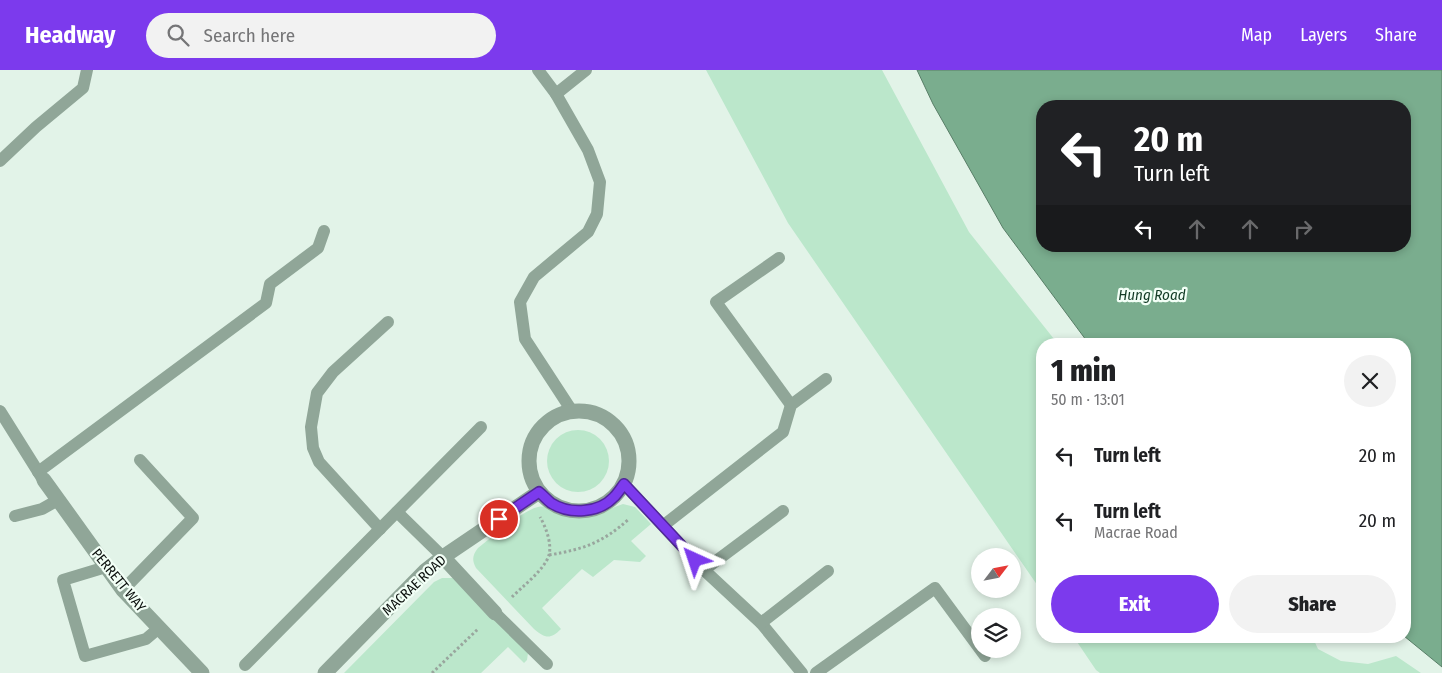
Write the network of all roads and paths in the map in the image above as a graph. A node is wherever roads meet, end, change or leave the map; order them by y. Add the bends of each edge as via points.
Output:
1 (87, 70) edge
2 (538, 70) edge
3 (586, 70) edge
4 (556, 94) junction
5 (0, 161) edge
6 (324, 231) dead end
7 (779, 258) dead end
8 (388, 322) dead end
9 (826, 379) dead end
10 (791, 405) junction
11 (0, 411) edge
12 (572, 411) junction
13 (481, 427) dead end
14 (140, 460) dead end
15 (41, 476) junction
16 (624, 484) junction
17 (533, 496) junction
18 (58, 500) junction
19 (645, 506) junction
20 (783, 511) dead end
21 (397, 512) junction
22 (15, 516) dead end
23 (664, 525) junction
24 (380, 529) junction
25 (549, 554) junction
26 (442, 557) junction
27 (106, 567) junction
28 (704, 570) junction
29 (828, 571) dead end
30 (123, 590) junction
31 (495, 613) junction
32 (761, 623) junction
33 (159, 628) junction
34 (971, 637) edge
35 (547, 664) dead end
36 (245, 665) dead end
37 (202, 673) edge
38 (325, 673) edge
39 (432, 673) edge
40 (802, 673) edge
41 (816, 673) edge

1 - 5 lane via 83,88
2 - 4 lane
3 - 4 lane
4 - 12 lane via 588,150 600,182 597,214 588,232 534,277 520,302 525,339
6 - 15 lane via 318,248 270,284 266,303
7 - 10 lane via 716,302
8 - 24 lane via 333,372 318,393 311,427 313,448 319,462
9 - 10 lane
10 - 23 lane via 783,432
11 - 15 lane
12 - 16 street via 590,412 607,419 620,432 628,448 629,466
12 - 17 street via 555,416 532,442 529,459
13 - 21 lane
14 - 30 lane via 192,518
15 - 18 street, PERRETT WAY
16 - 17 street via 614,497 584,511 567,510
16 - 19 lane
17 - 25 path via 547,529
17 - 26 street, MACRAE ROAD
18 - 22 lane via 42,509
18 - 27 street, PERRETT WAY
19 - 23 lane
19 - 25 path via 596,543
20 - 28 lane
21 - 24 lane
21 - 26 lane
23 - 28 lane
24 - 36 lane
25 - 31 path via 543,565
26 - 31 street
26 - 38 street, MACRAE ROAD
27 - 30 street, PERRETT WAY
27 - 33 lane via 63,580 85,656 146,640
28 - 32 lane
29 - 32 lane
30 - 33 street, PERRETT WAY
31 - 35 lane
31 - 39 path
32 - 40 lane
33 - 37 street, PERRETT WAY
34 - 41 lane via 935,588

